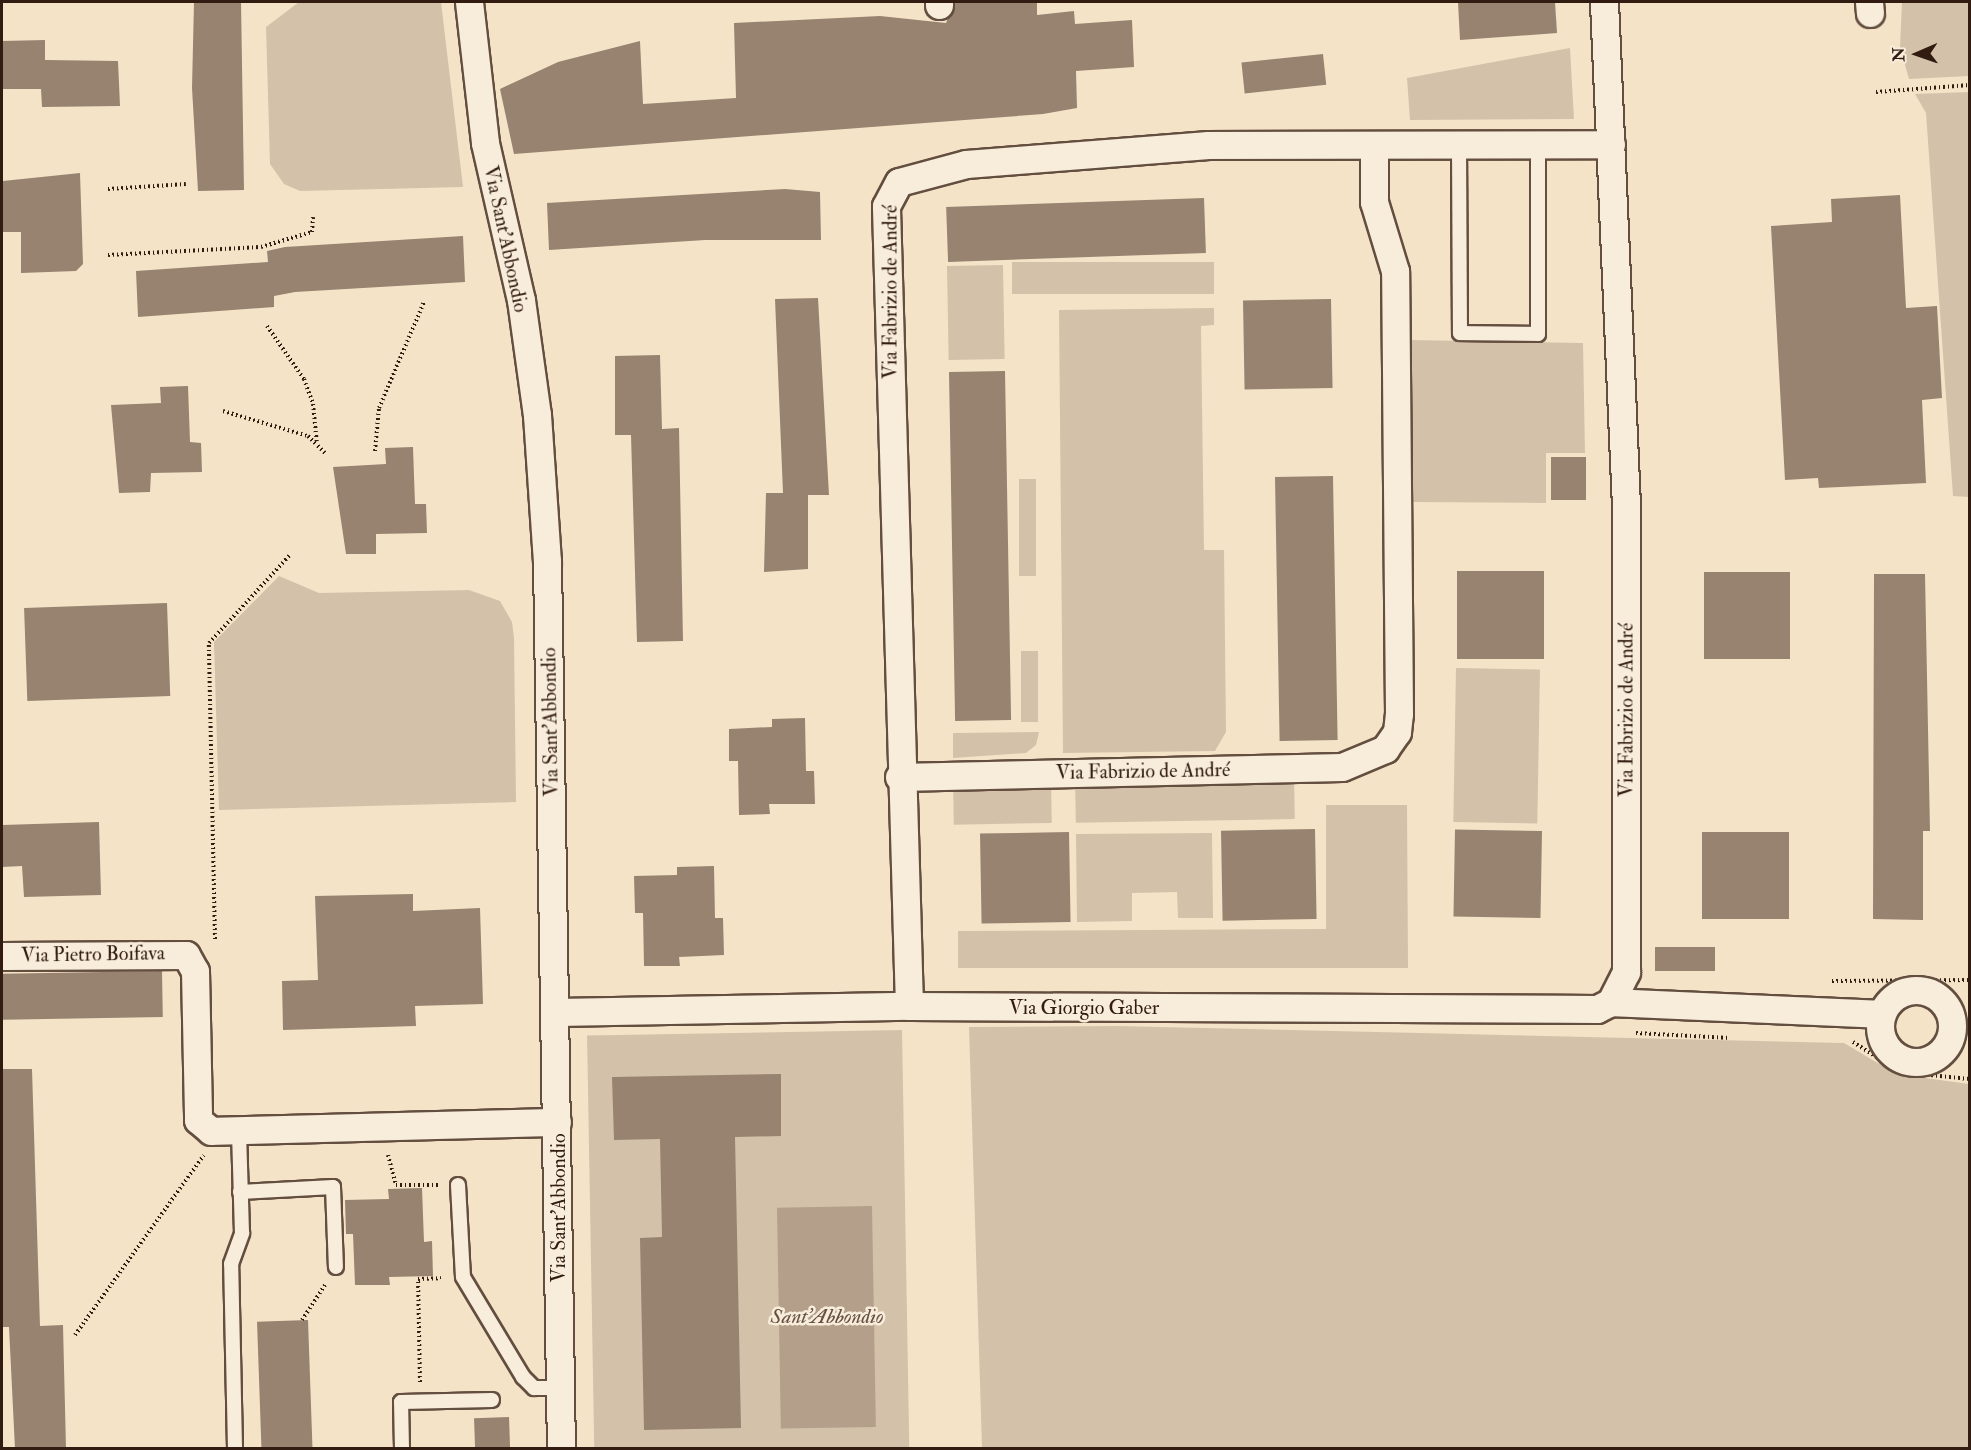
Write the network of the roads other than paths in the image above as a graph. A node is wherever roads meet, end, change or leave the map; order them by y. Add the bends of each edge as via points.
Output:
1 (469, 2) edge
2 (1604, 2) edge
3 (1611, 144) junction
4 (1459, 145) junction
5 (1538, 145) junction
6 (1374, 146) junction
7 (899, 777) junction
8 (2, 956) edge
9 (1611, 1002) junction
10 (909, 1006) junction
11 (556, 1012) junction
12 (1882, 1014) dead end
13 (557, 1122) junction
14 (230, 1132) junction
15 (458, 1185) road end
16 (240, 1192) junction
17 (336, 1267) road end
18 (559, 1388) junction
19 (492, 1400) dead end
20 (235, 1449) edge
21 (402, 1449) edge
22 (561, 1449) edge

1 - 11 street, Via Sant'Abbondio via 485,143 521,300 537,415 547,561
2 - 3 street, Via Fabrizio de André
3 - 5 street, Via Fabrizio de André
3 - 9 street, Via Fabrizio de André via 1626,505 1626,972
4 - 5 street, Via Fabrizio de André
4 - 5 lane via 1461,333 1538,334
4 - 6 street, Via Fabrizio de André
6 - 7 street, Via Fabrizio de André via 1208,144 1022,158 910,175 891,192 886,206
6 - 7 street, Via Fabrizio de André via 1374,202 1395,271 1399,714 1397,732 1385,749 1342,767
7 - 10 street, Via Fabrizio de André
8 - 14 street, Via Pietro Boifava via 186,955 195,971 198,1120
9 - 10 street, Via Giorgio Gaber via 1597,1010
9 - 12 street
10 - 11 street, Via Giorgio Gaber
11 - 13 street, Via Sant'Abbondio
13 - 14 street
13 - 18 street, Via Sant'Abbondio
14 - 16 lane
15 - 18 lane via 463,1277 523,1377 534,1388
16 - 17 lane via 333,1187
16 - 20 lane via 242,1233 231,1263
18 - 22 street, Via Sant'Abbondio
19 - 21 lane via 401,1402

